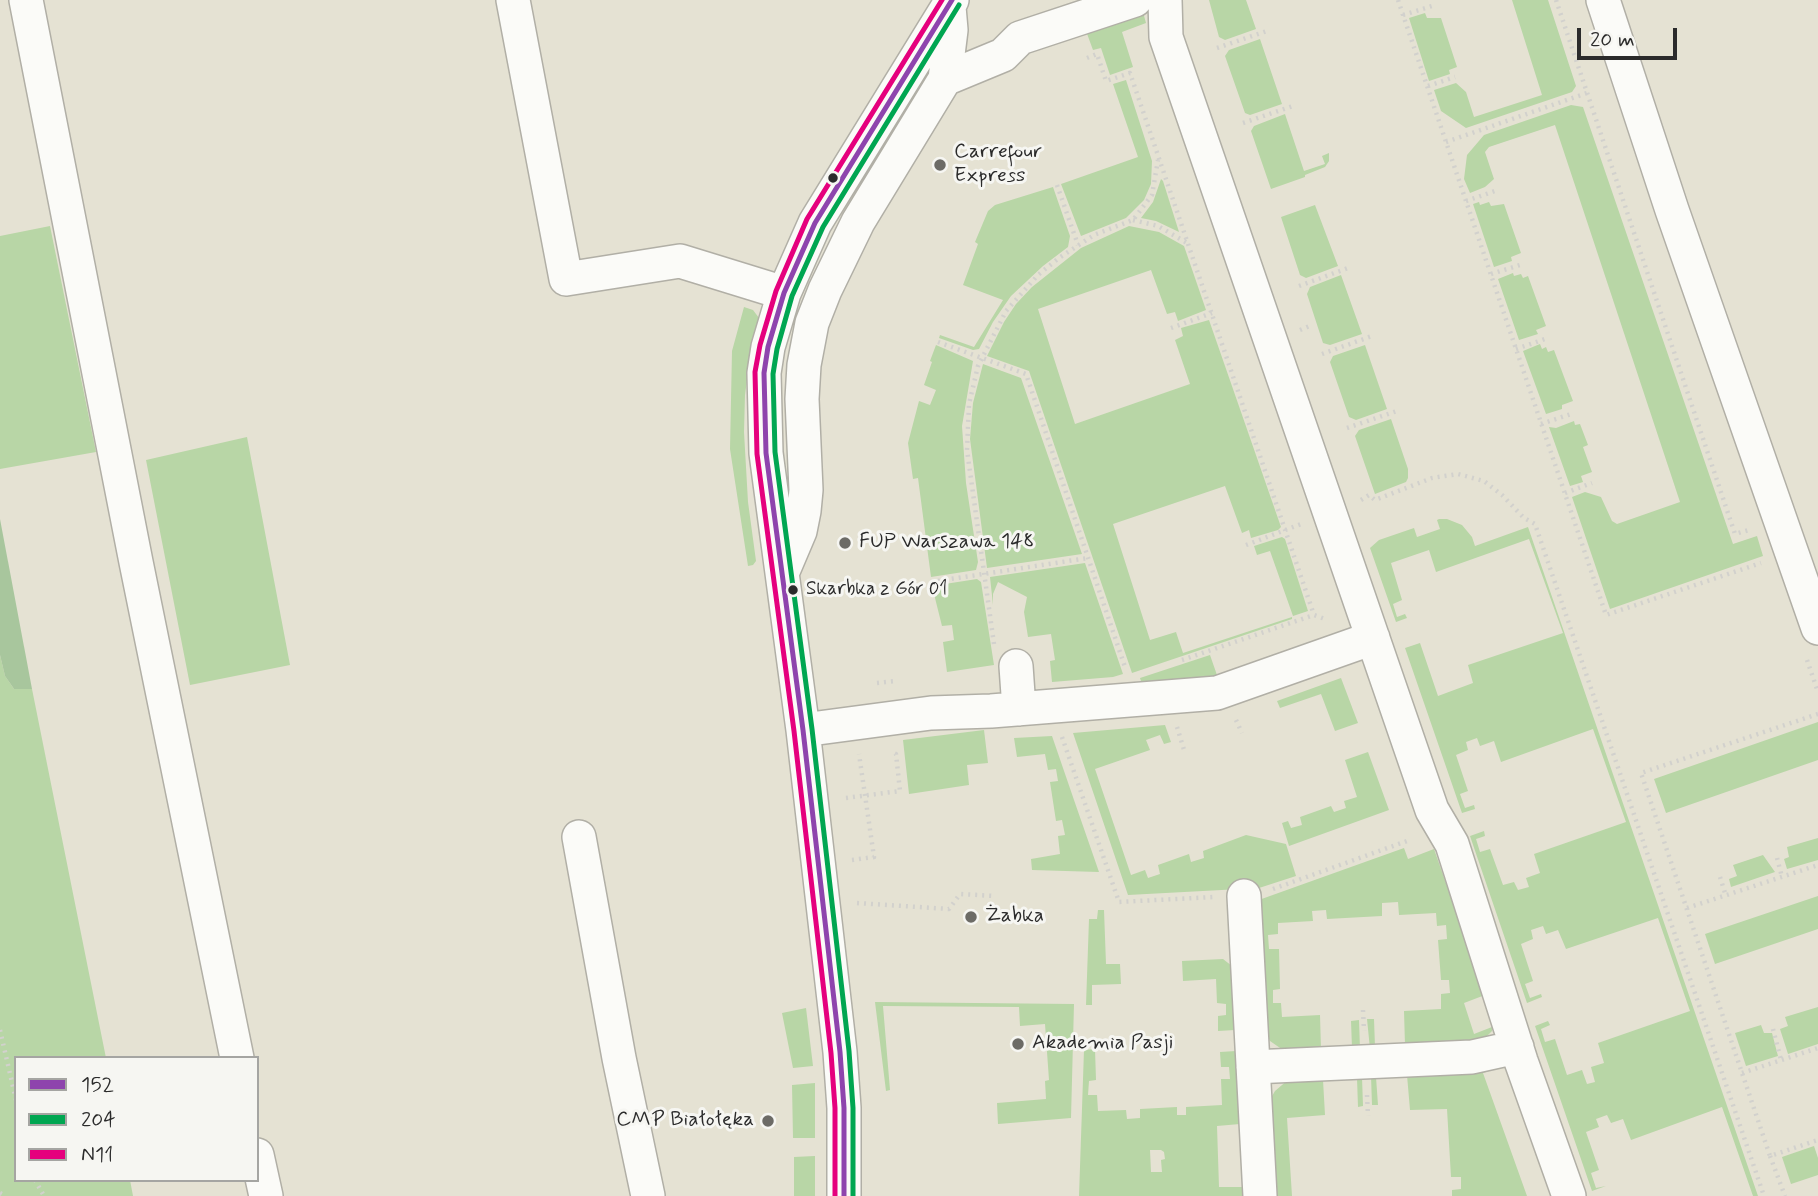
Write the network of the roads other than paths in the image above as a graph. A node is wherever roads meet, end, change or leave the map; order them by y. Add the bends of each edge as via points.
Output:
1 (26, 0) edge
2 (513, 0) edge
3 (1135, 0) edge
4 (1165, 0) edge
5 (1603, 0) edge
6 (950, 3) edge
7 (945, 79) junction
8 (784, 293) junction
9 (782, 574) junction
10 (1818, 628) edge
11 (1373, 638) junction
12 (1006, 660) road end
13 (1005, 710) junction
14 (803, 730) junction
15 (579, 837) dead end
16 (1244, 895) road end
17 (1517, 1047) junction
18 (237, 1056) edge
19 (1253, 1067) junction
20 (259, 1164) edge
21 (266, 1196) edge
22 (648, 1196) edge
23 (844, 1196) edge
24 (1260, 1196) edge
25 (1569, 1196) edge

1 - 18 street
2 - 8 street via 566,279 680,261
3 - 7 street via 1020,38 1003,55
4 - 11 street via 1166,37
5 - 10 street
6 - 7 street
6 - 8 street via 816,223
7 - 9 street via 858,222 812,323 802,399 804,510
8 - 9 street via 768,347 763,397
9 - 14 street
11 - 13 street via 1217,694
11 - 17 street via 1432,810 1452,845
12 - 13 street
13 - 14 street via 930,713
14 - 23 street via 840,1052
15 - 22 street
16 - 19 street
17 - 19 street via 1472,1057
17 - 25 street
19 - 24 street
20 - 21 street

